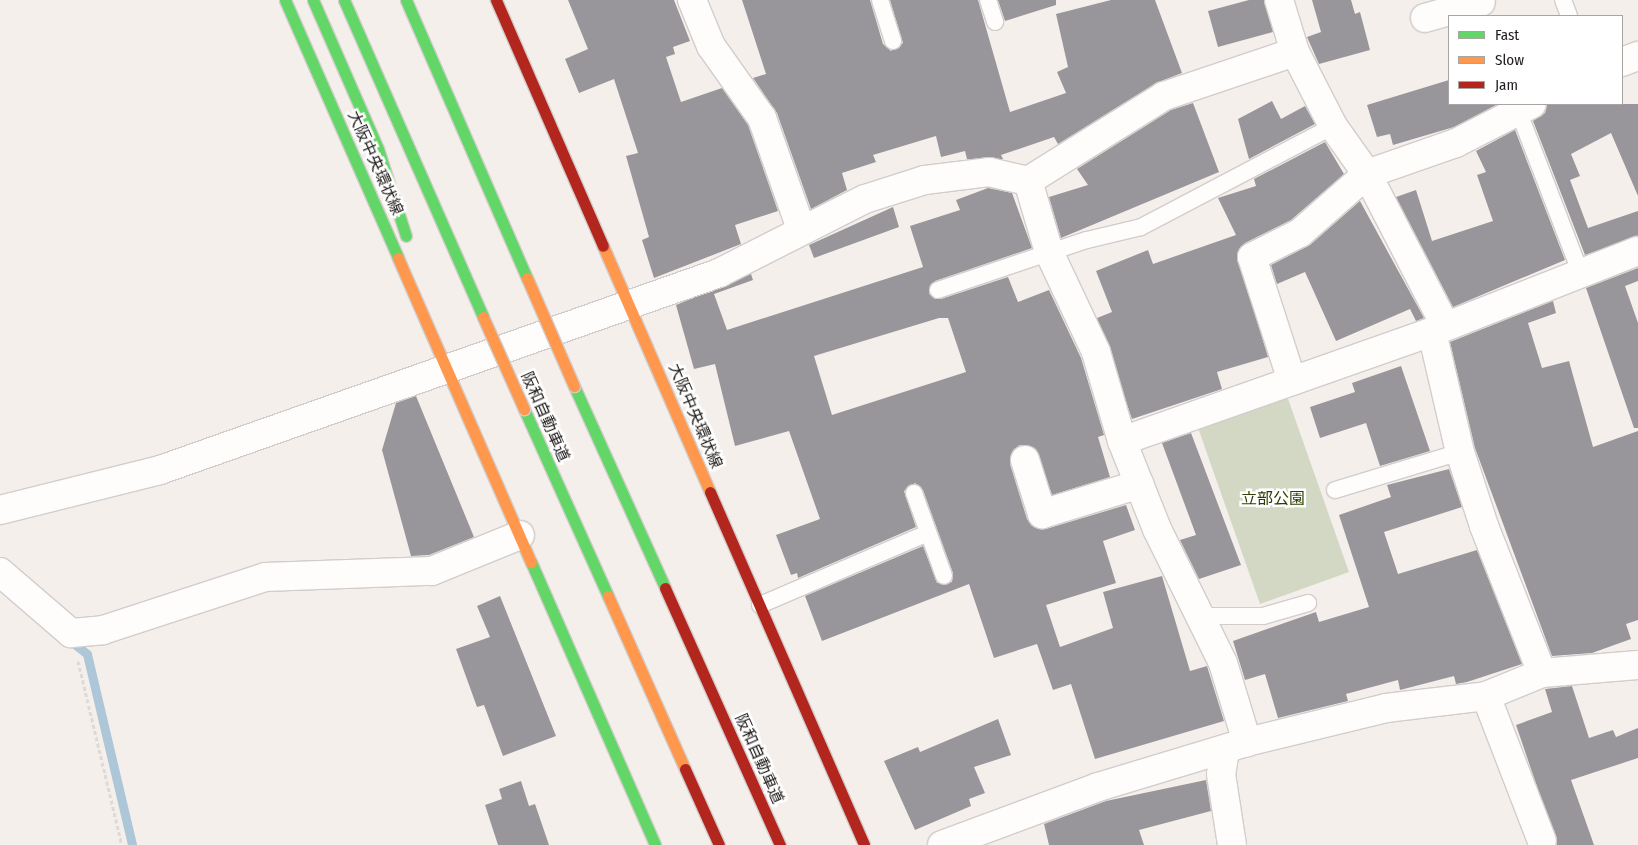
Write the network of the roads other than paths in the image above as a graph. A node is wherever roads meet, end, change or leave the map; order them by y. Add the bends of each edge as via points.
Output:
1 (285, 0) edge
2 (313, 0) edge
3 (344, 0) edge
4 (406, 0) edge
5 (496, 0) edge
6 (692, 0) edge
7 (880, 0) edge
8 (988, 0) edge
9 (1279, 0) edge
10 (1563, 0) edge
11 (1483, 6) edge
12 (1569, 15) edge
13 (1425, 18) dead end
14 (995, 22) dead end
15 (893, 40) dead end
16 (1295, 52) junction
17 (1638, 56) edge
18 (1623, 62) edge
19 (1525, 107) edge
20 (1333, 126) junction
21 (1367, 174) junction
22 (1028, 181) junction
23 (801, 229) junction
24 (1638, 251) edge
25 (1049, 252) junction
26 (1581, 274) junction
27 (938, 290) dead end
28 (628, 302) junction
29 (1439, 328) junction
30 (447, 366) junction
31 (1292, 381) junction
32 (1122, 441) junction
33 (1460, 452) junction
34 (1026, 460) dead end
35 (1140, 484) junction
36 (1335, 490) dead end
37 (914, 493) dead end
38 (0, 510) edge
39 (928, 533) junction
40 (520, 535) junction
41 (0, 572) edge
42 (944, 576) dead end
43 (1308, 604) dead end
44 (760, 605) junction
45 (1200, 616) junction
46 (1638, 665) edge
47 (1542, 673) junction
48 (1486, 696) junction
49 (1236, 746) junction
50 (1542, 841) dead end
51 (655, 845) edge
52 (719, 845) edge
53 (780, 845) edge
54 (864, 845) edge
55 (942, 845) edge
56 (1232, 845) edge

1 - 30 main road, 大阪中央環状線
2 - 30 main road, 大阪中央環状線 via 378,149
3 - 52 main road, 阪和自動車道, bridge
4 - 53 main road, 阪和自動車道, bridge
5 - 28 main road, 大阪中央環状線
6 - 23 street via 712,46 762,118
7 - 15 lane
8 - 14 lane
9 - 16 street
10 - 12 lane
11 - 13 street
16 - 20 street
16 - 22 street via 1164,96
17 - 18 street
19 - 21 street via 1456,143
19 - 26 lane
20 - 21 street
20 - 25 lane via 1141,227
21 - 29 street
21 - 31 street via 1300,233 1252,257
22 - 23 street via 989,172 925,180 865,199
22 - 25 street
23 - 28 street via 719,273
24 - 26 street
25 - 27 lane
25 - 32 street via 1096,352
26 - 29 street
28 - 30 street
28 - 44 main road, 大阪中央環状線
29 - 31 street
29 - 33 street
30 - 38 street via 160,470
30 - 40 main road, 大阪中央環状線
31 - 32 street
32 - 35 street
33 - 36 lane
33 - 47 street
34 - 35 street via 1042,514
35 - 45 street
37 - 39 lane
39 - 42 lane
39 - 44 lane
40 - 41 street via 432,571 265,577 103,630 71,632
40 - 51 main road, 大阪中央環状線
43 - 45 lane via 1263,616
44 - 54 main road, 大阪中央環状線
45 - 49 street via 1223,663
46 - 47 street
47 - 48 street
48 - 49 street via 1386,708
48 - 50 street
49 - 55 street via 1070,796
49 - 56 street via 1221,774

